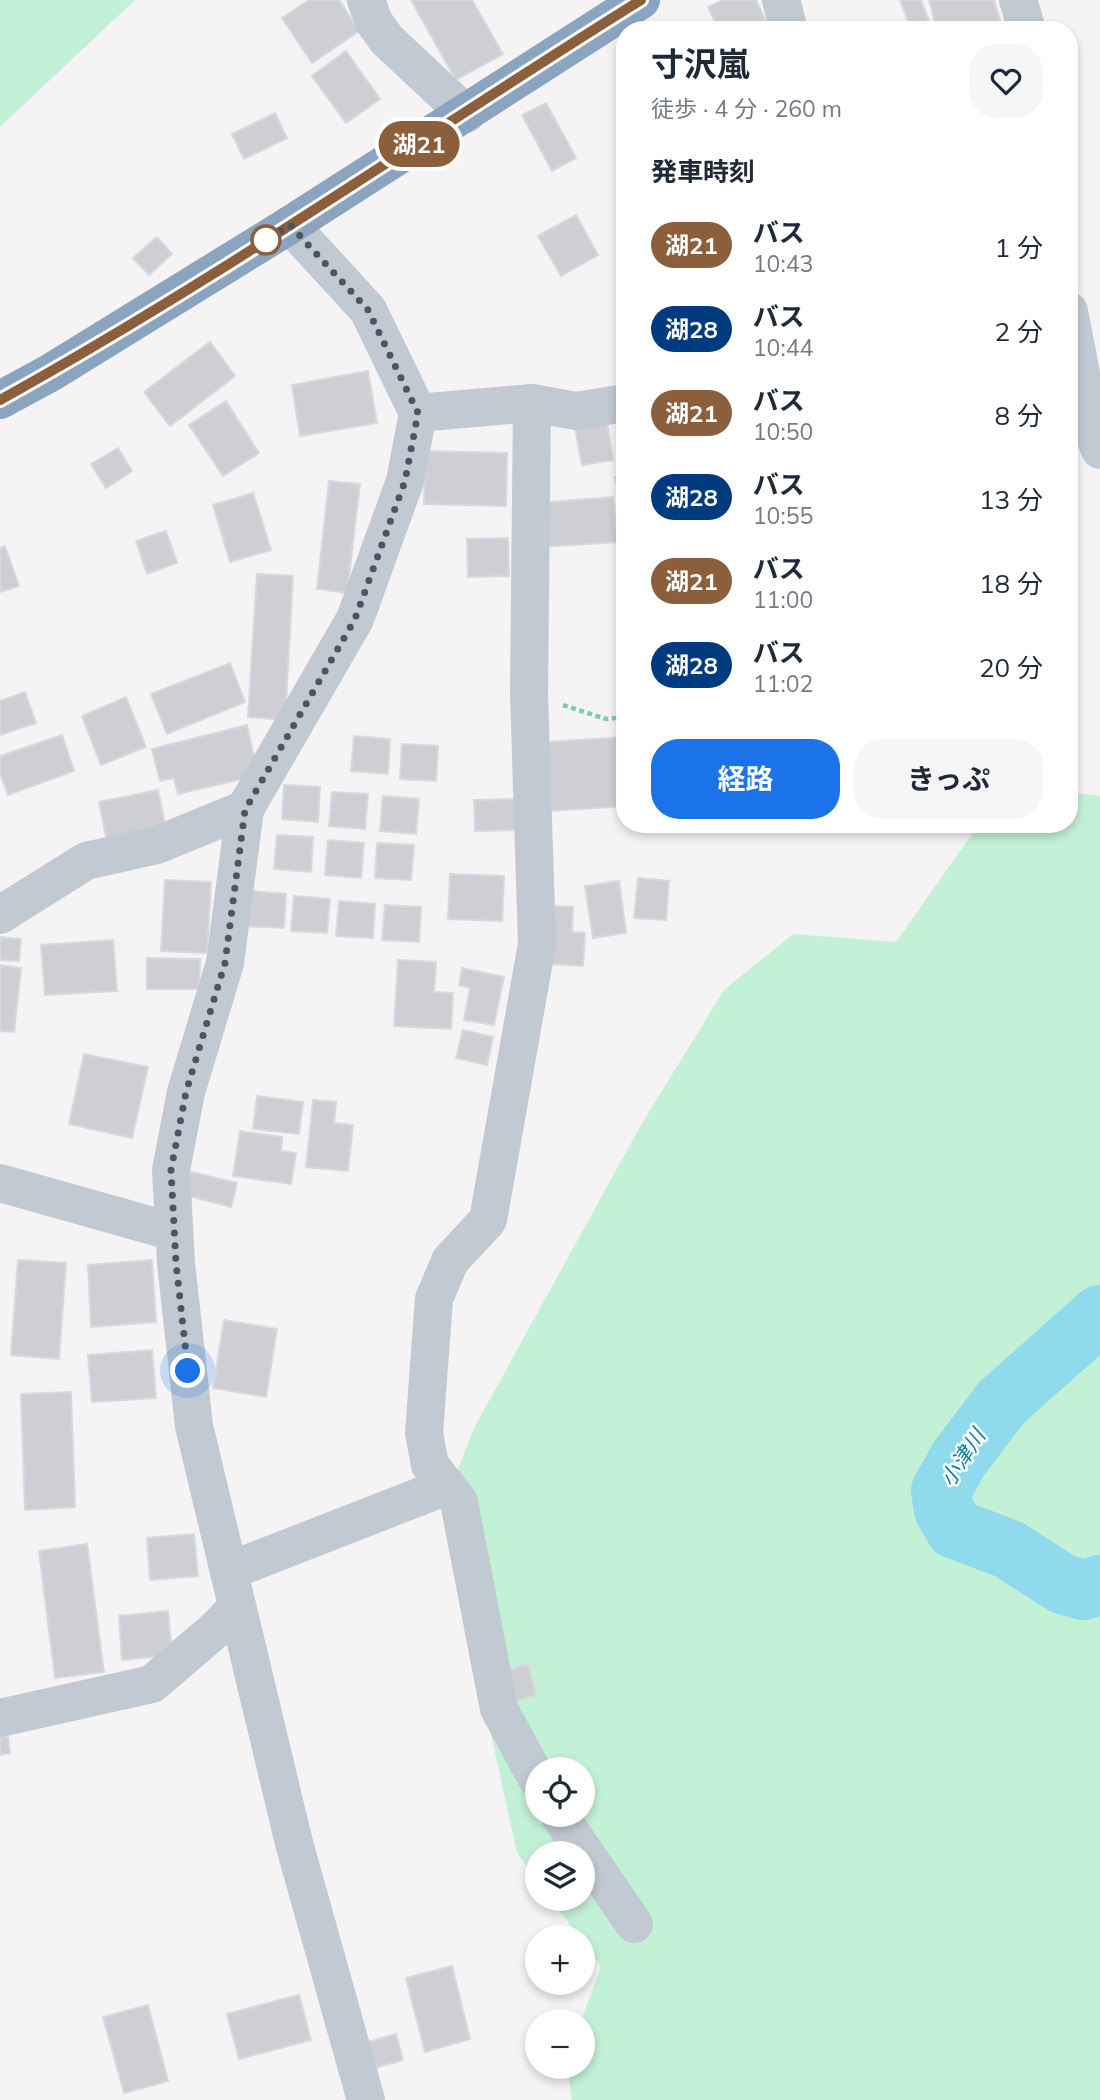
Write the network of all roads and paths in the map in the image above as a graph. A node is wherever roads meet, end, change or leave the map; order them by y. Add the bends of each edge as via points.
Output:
1 (366, 0) edge
2 (641, 0) edge
3 (781, 0) edge
4 (1017, 0) edge
5 (787, 21) edge
6 (1024, 21) edge
7 (466, 114) junction
8 (290, 225) junction
9 (1078, 361) edge
10 (0, 400) edge
11 (532, 403) junction
12 (616, 404) edge
13 (418, 413) junction
14 (1100, 450) edge
15 (529, 693) junction
16 (616, 718) edge
17 (245, 810) junction
18 (0, 915) edge
19 (0, 1183) edge
20 (174, 1232) junction
21 (447, 1486) junction
22 (233, 1589) junction
23 (0, 1718) edge
24 (525, 1757) edge
25 (567, 1827) edge
26 (634, 1924) dead end
27 (366, 2100) edge

1 - 7 street via 387,40
2 - 7 highway
3 - 5 street
4 - 6 street
7 - 8 highway
8 - 10 highway
8 - 13 street via 368,310
9 - 14 street
11 - 12 street via 576,411
11 - 13 street
11 - 15 street
13 - 17 street via 405,481 355,619
15 - 16 path via 606,719
15 - 21 street via 537,944 488,1220 450,1261 434,1299 424,1433 430,1465
17 - 18 street via 157,845 86,861
17 - 20 street via 225,963 186,1092 171,1170
19 - 20 street
20 - 22 street via 194,1426
21 - 22 street
21 - 24 street via 459,1502 499,1709
22 - 23 street via 216,1629 152,1684
22 - 27 street via 294,1843
25 - 26 street

